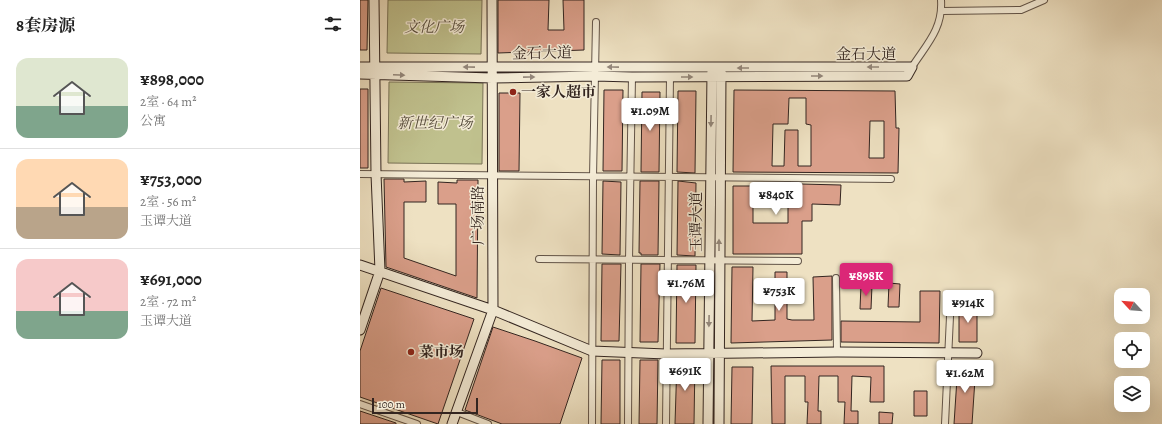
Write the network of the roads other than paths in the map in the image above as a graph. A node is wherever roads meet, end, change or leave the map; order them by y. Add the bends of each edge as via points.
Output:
1 (374, 0) edge
2 (492, 0) edge
3 (941, 0) edge
4 (1044, 0) edge
5 (942, 11) junction
6 (596, 22) dead end
7 (360, 67) edge
8 (912, 67) joint
9 (492, 68) junction
10 (374, 70) junction
11 (594, 71) junction
12 (716, 72) junction
13 (360, 74) edge
14 (632, 77) junction
15 (670, 77) junction
16 (492, 78) junction
17 (360, 174) edge
18 (376, 174) junction
19 (593, 177) junction
20 (630, 177) junction
21 (668, 177) junction
22 (715, 178) junction
23 (891, 179) dead end
24 (539, 259) dead end
25 (592, 259) junction
26 (629, 260) junction
27 (668, 260) junction
28 (715, 260) junction
29 (798, 261) dead end
30 (360, 265) edge
31 (380, 271) junction
32 (836, 278) dead end
33 (951, 295) dead end
34 (493, 310) junction
35 (360, 330) edge
36 (592, 351) junction
37 (837, 352) junction
38 (629, 353) junction
39 (948, 353) junction
40 (977, 353) dead end
41 (666, 354) junction
42 (708, 354) junction
43 (718, 354) junction
44 (360, 404) edge
45 (457, 412) junction
46 (417, 424) edge
47 (452, 424) edge
48 (488, 424) edge
49 (592, 424) edge
50 (628, 424) edge
51 (666, 424) edge
52 (708, 424) edge
53 (719, 424) edge
54 (945, 424) edge

1 - 10 main road
2 - 9 main road, 广场南路
3 - 5 street
4 - 5 street via 1021,10
5 - 8 street via 939,24
6 - 11 street
7 - 10 main road, 金石大道
8 - 12 main road, 金石大道 via 907,76
9 -> 10 main road, 金石大道
9 - 11 main road, 金石大道
9 - 16 main road, 广场南路
10 - 13 main road, 金石大道
10 -> 16 main road, 金石大道
10 - 18 main road
12 -> 11 main road, 金石大道
11 - 14 main road, 金石大道
16 -> 11 main road, 金石大道
11 - 19 street
15 -> 12 main road, 金石大道
12 - 22 main road, 玉谭大道
14 - 15 main road, 金石大道
14 - 20 street
15 - 21 street
16 - 34 main road, 广场南路
17 - 18 street
18 - 19 street
18 - 31 main road
19 - 20 street
19 - 25 street
20 - 21 street
20 - 26 street
21 - 22 street
21 - 27 street
22 - 23 street
22 - 28 main road, 玉谭大道
24 - 25 street
25 - 26 street
25 - 36 street
26 - 27 street
26 - 38 street
27 - 28 street
27 - 41 street
28 - 29 street
28 -> 42 main road, 玉谭大道
28 - 43 main road, 玉谭大道
30 - 31 main road
31 - 34 main road
31 - 35 main road
32 - 37 street
33 - 39 street
34 - 36 main road
34 - 45 main road, 广场南路
36 - 38 main road
36 - 49 street
37 - 39 main road
37 - 43 main road
38 - 41 main road
38 - 50 street
39 - 40 main road
39 - 54 street
41 - 42 main road
41 - 51 street
42 - 43 main road
42 - 52 main road, 玉谭大道
43 - 53 main road, 玉谭大道
44 - 46 street
45 - 47 main road, 广场南路
45 - 48 street

